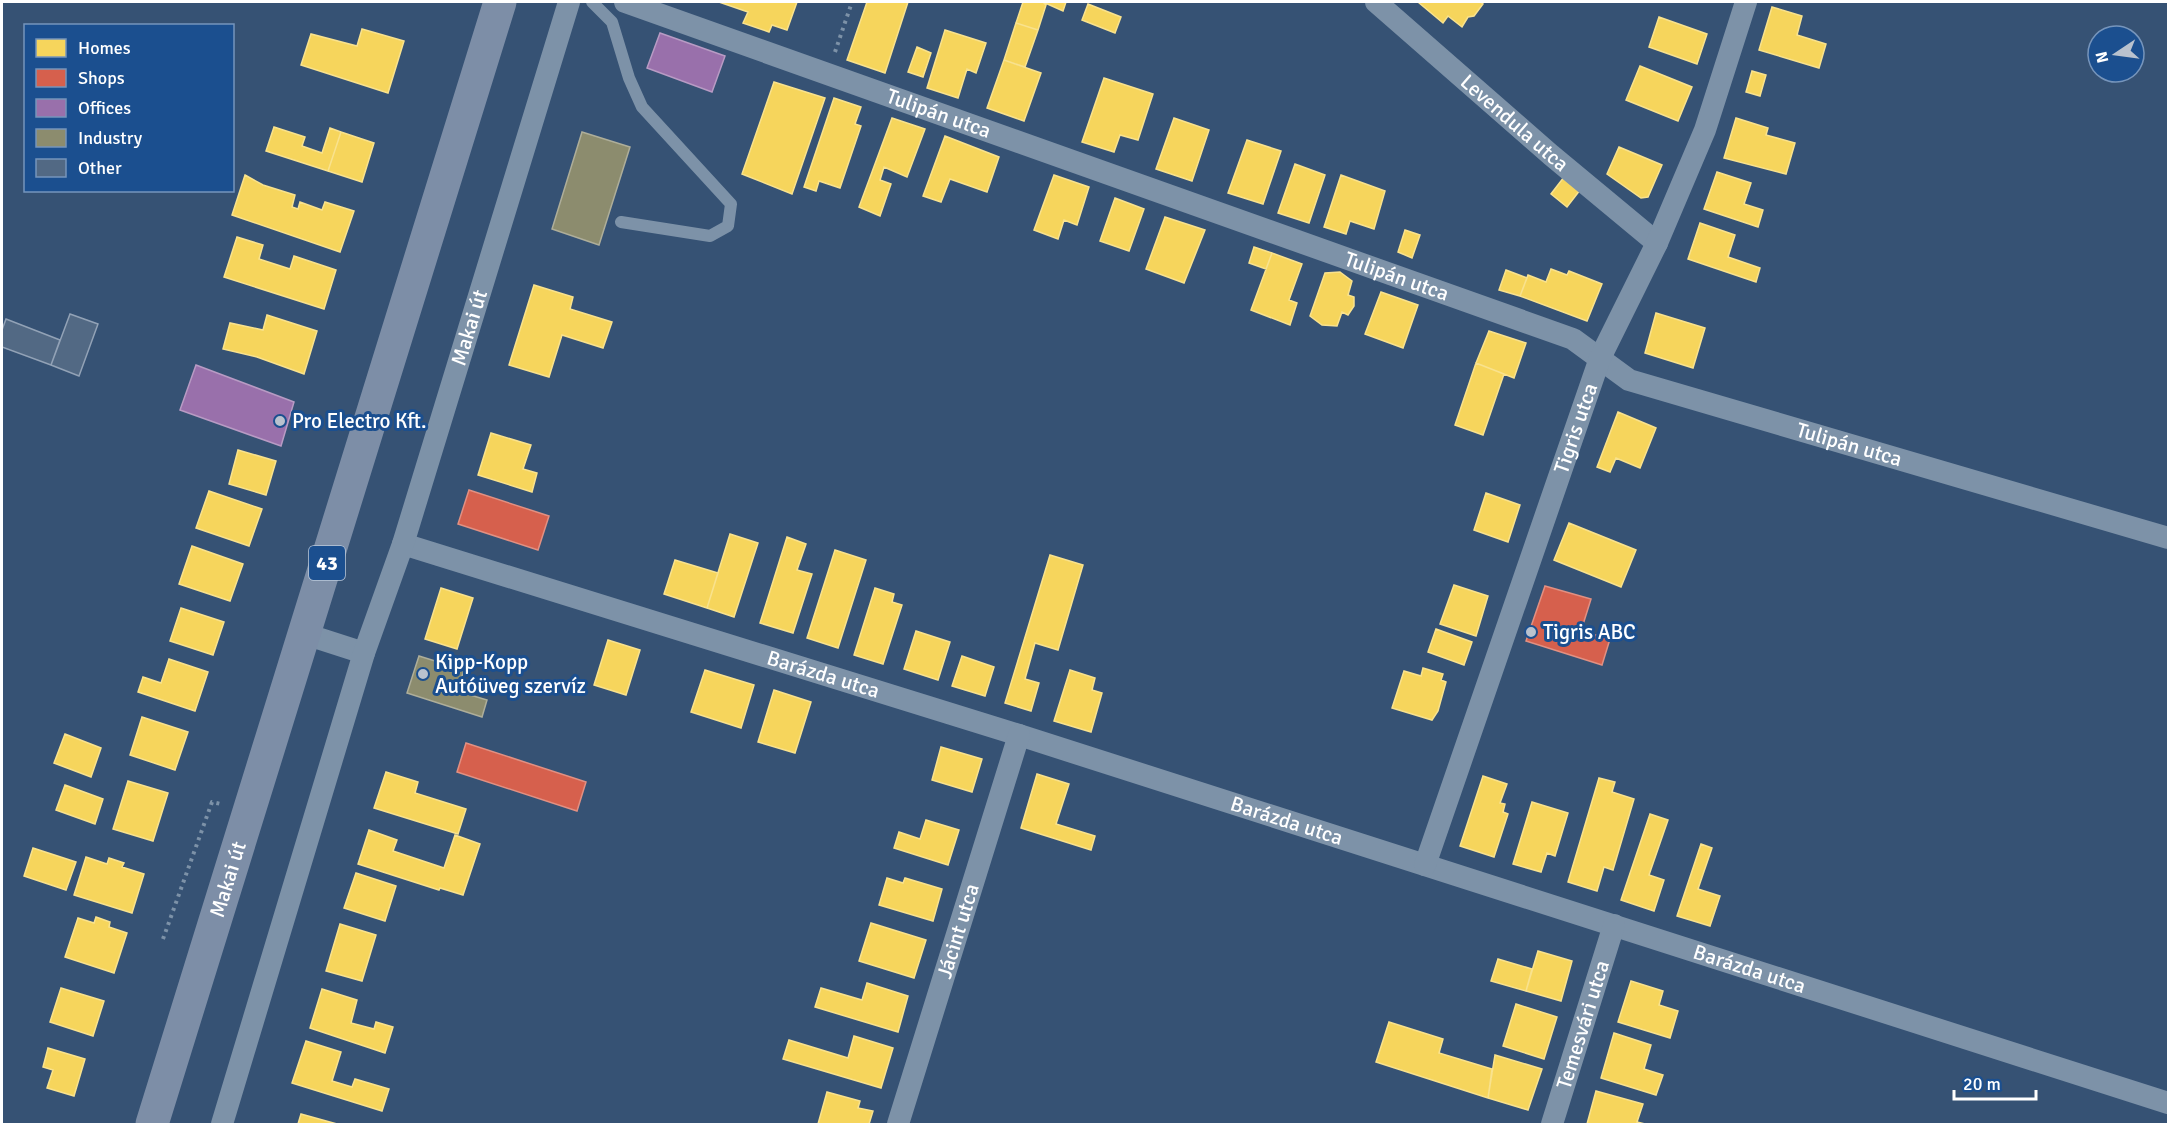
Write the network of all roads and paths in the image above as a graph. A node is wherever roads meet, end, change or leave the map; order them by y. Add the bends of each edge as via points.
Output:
1 (500, 2) edge
2 (569, 2) edge
3 (592, 2) edge
4 (625, 2) edge
5 (852, 2) edge
6 (1376, 2) edge
7 (1746, 2) edge
8 (828, 73) junction
9 (621, 222) dead end
10 (1657, 243) junction
11 (1600, 358) junction
12 (2169, 538) edge
13 (403, 544) junction
14 (305, 634) junction
15 (364, 653) junction
16 (1019, 735) junction
17 (1425, 865) junction
18 (1614, 925) junction
19 (2169, 1103) edge
20 (152, 1125) edge
21 (222, 1125) edge
22 (898, 1125) edge
23 (1552, 1125) edge

1 - 14 main road, Makai út / 43
2 - 13 street, Makai út
3 - 9 lane via 612,22 642,107 731,204 728,226 710,236
4 - 8 street, Tulipán utca
5 - 8 path
6 - 10 street, Levendula utca
7 - 10 street, Tigris utca via 1705,129
8 - 11 street, Tulipán utca via 1573,339
10 - 11 street, Tigris utca
11 - 12 street, Tulipán utca via 1629,380
11 - 17 street, Tigris utca
13 - 15 street, Makai út
13 - 16 street, Barázda utca
14 - 15 street
14 - 20 main road, Makai út / 43
15 - 21 street, Makai út
16 - 17 street, Barázda utca
16 - 22 street, Jácint utca
17 - 18 street, Barázda utca
18 - 19 street, Barázda utca
18 - 23 street, Temesvári utca

